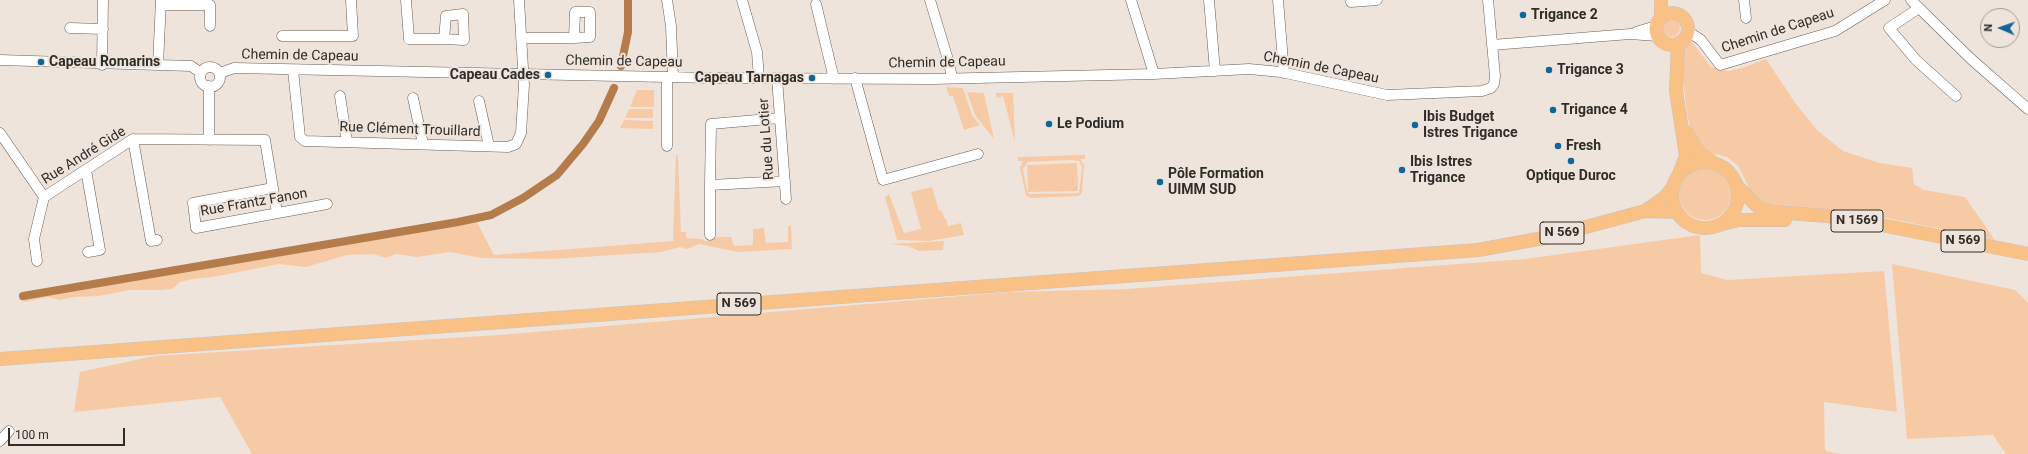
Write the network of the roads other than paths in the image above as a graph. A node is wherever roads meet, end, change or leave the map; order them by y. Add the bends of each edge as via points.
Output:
1 (104, 0) edge
2 (351, 0) edge
3 (406, 0) edge
4 (519, 0) edge
5 (667, 0) edge
6 (742, 0) edge
7 (930, 0) edge
8 (1131, 0) edge
9 (1208, 0) edge
10 (1278, 0) edge
11 (1377, 0) edge
12 (1488, 0) edge
13 (1661, 0) edge
14 (1666, 0) edge
15 (1744, 0) edge
16 (1885, 0) edge
17 (1911, 0) edge
18 (1350, 2) dead end
19 (161, 3) edge
20 (816, 4) dead end
21 (1919, 8) junction
22 (1746, 18) dead end
23 (210, 26) dead end
24 (1662, 27) junction
25 (70, 28) dead end
26 (103, 29) junction
27 (1687, 30) junction
28 (282, 36) dead end
29 (522, 38) junction
30 (574, 38) dead end
31 (444, 39) dead end
32 (1678, 43) junction
33 (1492, 45) junction
34 (0, 60) edge
35 (19, 61) junction
36 (102, 64) junction
37 (0, 65) edge
38 (158, 65) junction
39 (293, 70) junction
40 (1215, 71) junction
41 (1677, 72) junction
42 (201, 73) junction
43 (220, 73) junction
44 (1284, 73) junction
45 (523, 74) junction
46 (1154, 74) junction
47 (670, 77) junction
48 (759, 78) junction
49 (777, 78) junction
50 (855, 78) junction
51 (952, 78) junction
52 (834, 79) junction
53 (209, 86) junction
54 (340, 96) dead end
55 (1956, 96) dead end
56 (413, 98) dead end
57 (479, 101) dead end
58 (2028, 109) edge
59 (780, 118) junction
60 (1683, 128) junction
61 (1, 136) edge
62 (133, 139) junction
63 (209, 140) junction
64 (347, 142) junction
65 (423, 144) junction
66 (489, 146) junction
67 (667, 146) dead end
68 (978, 154) dead end
69 (1714, 163) junction
70 (86, 170) junction
71 (1679, 174) junction
72 (784, 181) junction
73 (710, 185) junction
74 (1738, 187) junction
75 (273, 188) junction
76 (1672, 188) junction
77 (44, 197) junction
78 (786, 199) dead end
79 (327, 204) dead end
80 (1645, 211) junction
81 (1676, 212) junction
82 (277, 213) junction
83 (1815, 216) junction
84 (1722, 224) junction
85 (1898, 228) joint
86 (710, 235) dead end
87 (157, 240) dead end
88 (88, 252) dead end
89 (2028, 254) edge
90 (37, 261) dead end
91 (0, 359) edge
92 (9, 431) dead end
93 (0, 441) edge

1 - 26 street
2 - 28 street via 353,36
3 - 31 street via 409,39
4 - 29 street
5 - 47 street via 671,26
6 - 48 street via 757,52
7 - 51 street
8 - 46 street
9 - 40 street
10 - 44 street
11 - 18 street
12 - 33 street
13 - 24 main road
14 - 24 main road
15 - 22 street
16 - 27 street, Chemin de Capeau via 1835,31 1720,65 1701,40
17 - 21 street
19 - 23 street via 210,5
19 - 38 street
20 - 52 street
21 - 55 street via 1889,28 1916,60
21 - 58 street via 1971,59
24 - 27 main road via 1681,16
24 - 32 main road
24 - 33 street via 1630,34
24 - 41 main road
25 - 26 street
26 - 36 street
27 - 32 main road via 1686,36
29 - 30 street
29 - 45 street
32 - 41 main road
33 - 44 street, Chemin de Capeau via 1494,84 1482,91 1387,95
34 - 35 street
35 - 36 street
35 - 37 street
36 - 38 street
38 - 42 street via 191,66
39 - 43 street, Chemin de Capeau via 234,68
39 - 45 street, Chemin de Capeau
39 - 64 street, Rue Clément Trouillard via 300,137 305,141
40 - 44 street, Chemin de Capeau via 1249,69
40 - 46 street, Chemin de Capeau
41 - 60 main road via 1676,91
42 - 43 street via 205,68 211,67
42 - 53 street via 202,82
43 - 53 street via 219,82 215,86
45 - 47 street, Chemin de Capeau
45 - 66 street, Rue Clément Trouillard via 521,133 516,144 508,147
46 - 51 street, Chemin de Capeau
47 - 48 street, Chemin de Capeau
47 - 67 street
48 - 49 street, Chemin de Capeau
49 - 52 street, Chemin de Capeau
49 - 59 street, Rue du Lotier
50 - 51 street, Chemin de Capeau
50 - 52 street, Chemin de Capeau
50 - 68 street via 883,180
53 - 63 street
54 - 64 street
56 - 65 street
57 - 66 street
59 - 72 street, Rue du Lotier
59 - 73 street via 711,124
60 - 69 main road via 1699,153
60 - 71 main road via 1686,156
61 - 77 street, Rue André Gide
62 - 63 street, Rue André Gide
62 - 70 street, Rue André Gide
62 - 87 street via 151,241
63 - 75 street, Rue André Gide via 265,140
64 - 65 street, Rue Clément Trouillard
65 - 66 street, Rue Clément Trouillard
69 - 71 main road, N 569 via 1695,163
69 - 74 main road via 1729,172
70 - 77 street, Rue André Gide
70 - 88 street via 100,250
71 - 76 main road, N 569
72 - 73 street
72 - 78 street, Rue du Lotier
73 - 86 street
74 - 83 main road via 1759,208 1772,212
74 - 84 main road via 1736,208
75 - 82 street
75 - 82 street, Rue Frantz Fanon via 193,203 196,228
76 - 80 main road, N 569 via 1665,197
76 - 81 main road
77 - 90 street via 34,239
79 - 82 street, Rue Frantz Fanon
80 - 81 main road, N 569
80 - 91 main road, N 569 via 1549,236 1478,250
81 - 84 main road via 1692,226 1712,228
83 - 84 main road via 1789,220 1739,220
83 - 85 main road, N 1569
85 - 89 main road, N 569
92 - 93 street

